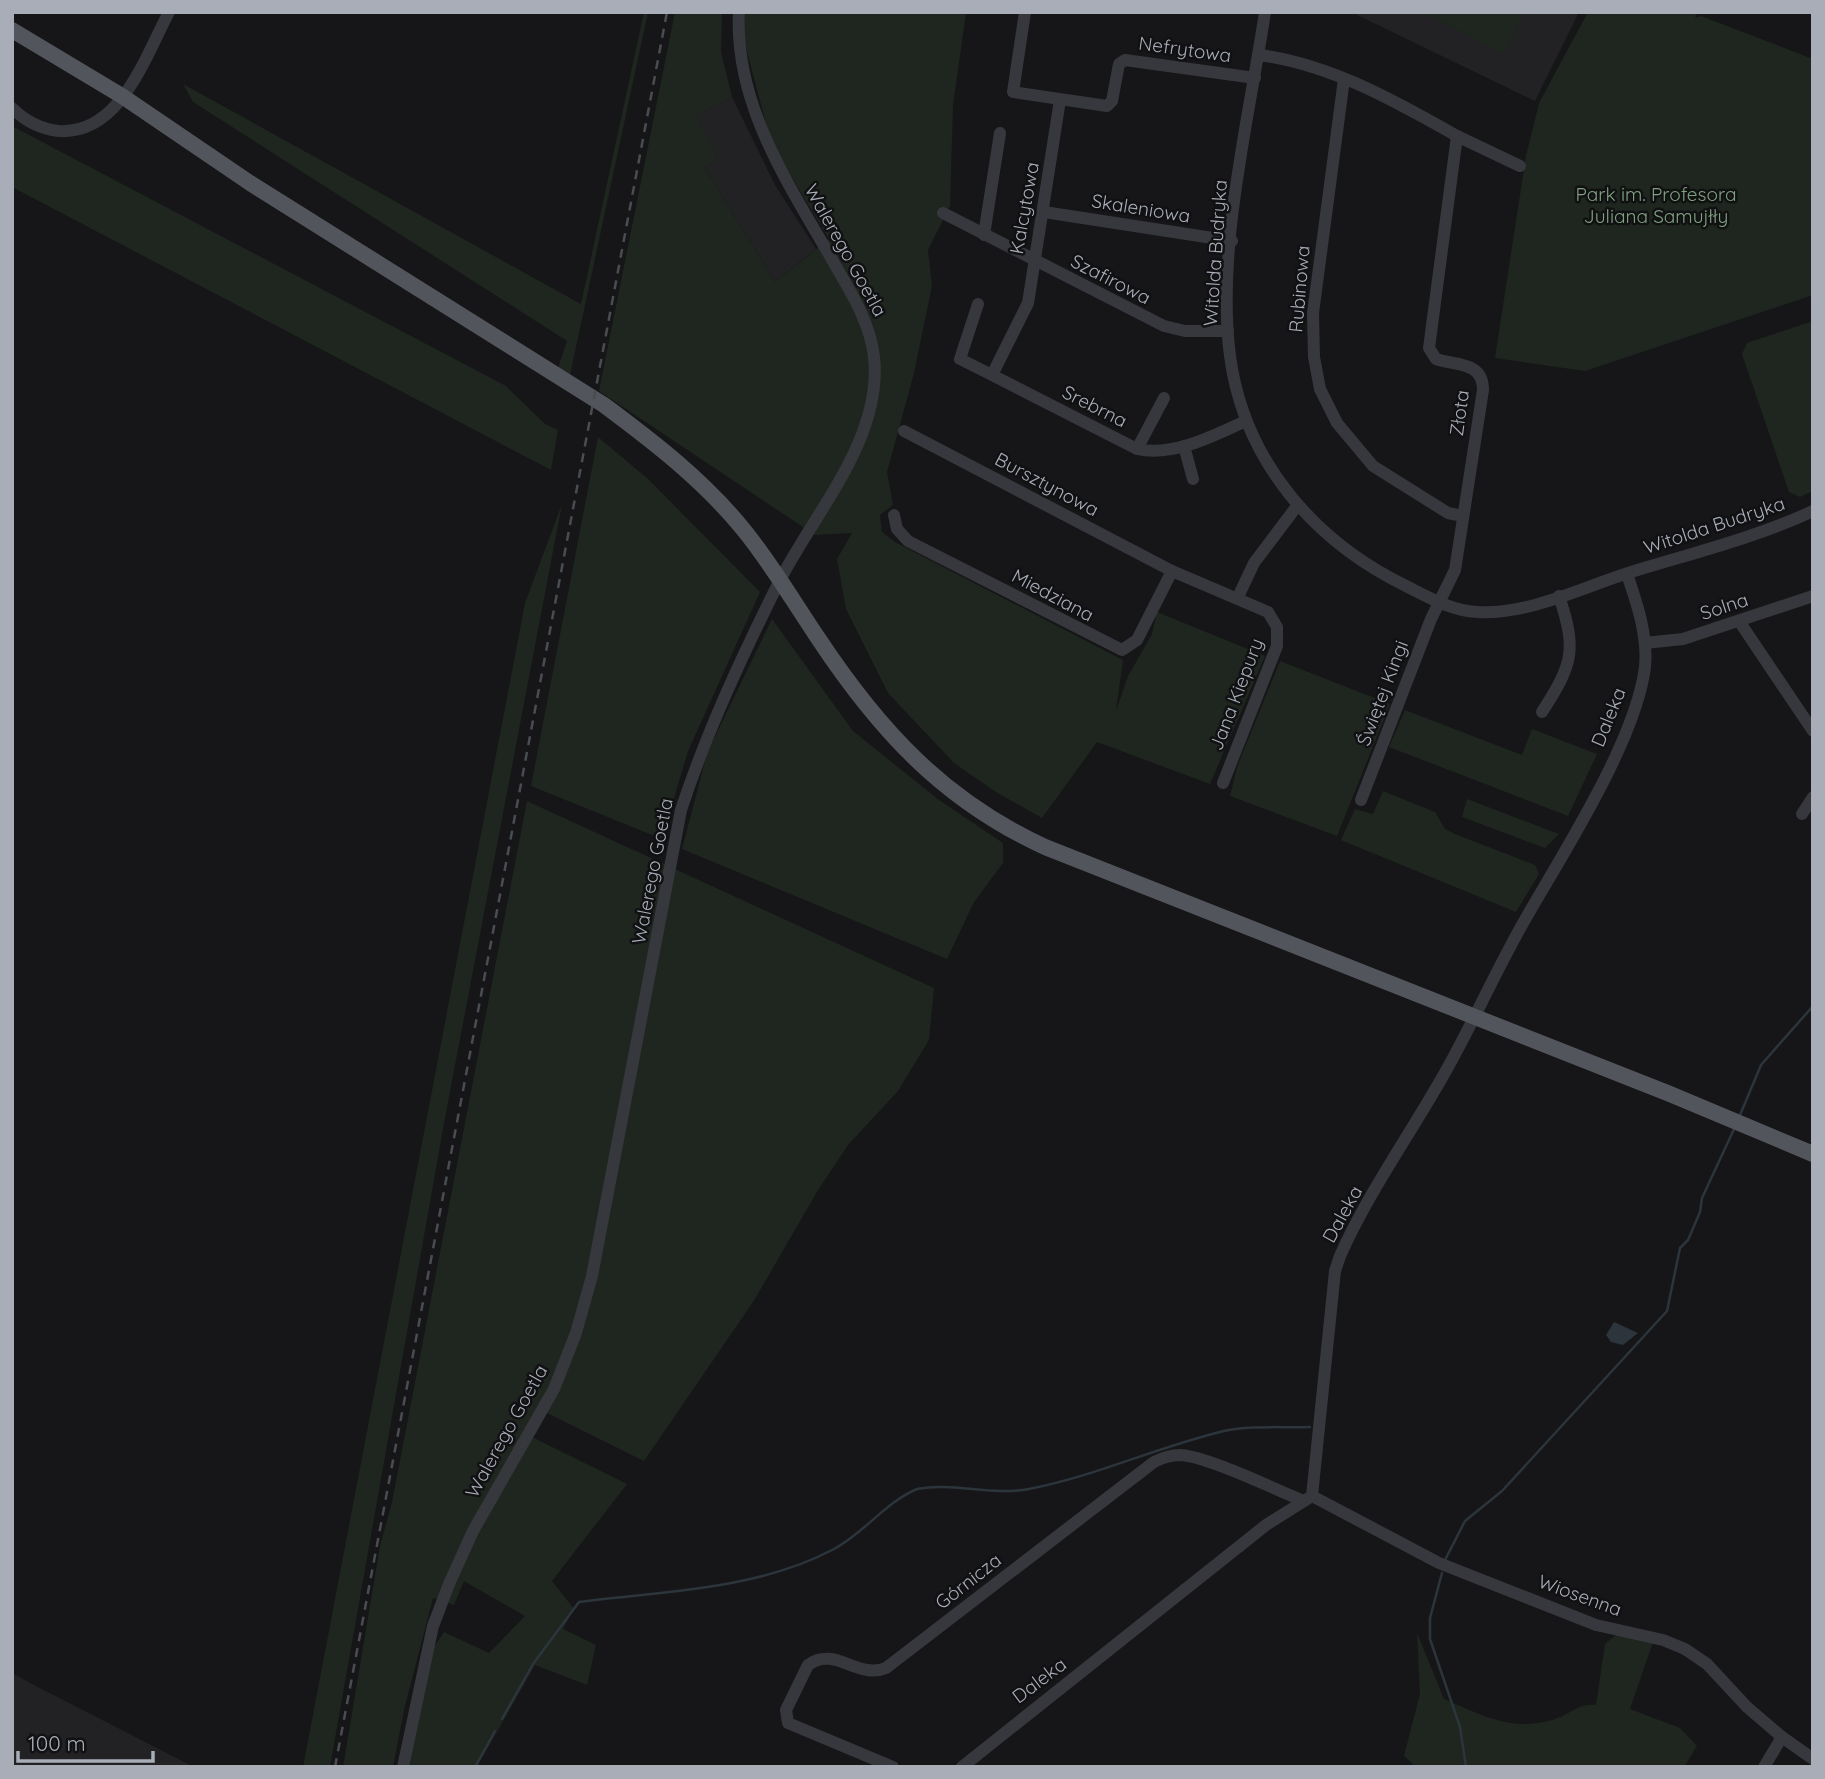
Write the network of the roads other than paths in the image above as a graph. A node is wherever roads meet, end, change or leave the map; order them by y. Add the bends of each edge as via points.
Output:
1 (169, 12) edge
2 (738, 12) edge
3 (1025, 12) edge
4 (1265, 12) edge
5 (12, 30) edge
6 (12, 39) edge
7 (1258, 55) junction
8 (1255, 78) junction
9 (1345, 79) junction
10 (119, 100) junction
11 (1060, 100) junction
12 (12, 108) edge
13 (1000, 133) dead end
14 (1457, 135) junction
15 (1520, 166) dead end
16 (1044, 212) junction
17 (943, 213) dead end
18 (984, 235) junction
19 (1231, 241) junction
20 (1034, 260) junction
21 (978, 304) dead end
22 (1228, 331) junction
23 (992, 375) junction
24 (1164, 398) dead end
25 (1246, 421) junction
26 (904, 431) dead end
27 (1184, 446) junction
28 (1137, 449) junction
29 (1194, 480) dead end
30 (1297, 506) junction
31 (1813, 511) edge
32 (894, 515) dead end
33 (1463, 516) junction
34 (1172, 570) junction
35 (1627, 574) junction
36 (780, 580) junction
37 (1559, 596) junction
38 (1813, 596) edge
39 (1238, 597) junction
40 (1440, 602) junction
41 (1739, 621) junction
42 (1645, 643) junction
43 (1542, 712) dead end
44 (1813, 731) edge
45 (1223, 783) dead end
46 (1813, 797) edge
47 (1360, 800) dead end
48 (1802, 814) dead end
49 (1474, 1016) junction
50 (1813, 1154) edge
51 (1308, 1498) junction
52 (1782, 1737) junction
53 (1813, 1759) edge
54 (403, 1767) edge
55 (893, 1767) edge
56 (962, 1767) edge
57 (1764, 1767) edge

1 - 10 street
2 - 36 street, Walerego Goetla via 738,43 759,123 860,309 870,334 876,374 859,440
3 - 11 street via 1013,92
4 - 7 street, Witolda Budryka
5 - 10 main road
6 - 10 main road
7 - 8 street, Witolda Budryka
7 - 9 street via 1303,62
8 - 11 street, Nefrytowa via 1125,60 1119,64 1110,104
8 - 19 street, Witolda Budryka
9 - 14 street
9 - 33 street, Rubinowa via 1313,313 1320,389 1337,424 1373,466 1439,508
10 - 12 street via 97,123 72,131 40,127
10 - 36 main road via 593,398 653,442 718,500
11 - 16 street, Kalcytowa
13 - 18 street
14 - 15 street
14 - 33 street, Złota via 1429,348 1436,359 1474,368 1483,383
16 - 19 street, Skaleniowa
16 - 20 street, Kalcytowa
17 - 18 street, Szafirowa
18 - 20 street, Szafirowa
19 - 22 street, Witolda Budryka
20 - 22 street, Szafirowa via 1164,327
20 - 23 street, Kalcytowa via 1029,298
21 - 23 street, Srebrna via 960,359
22 - 25 street, Witolda Budryka via 1233,379
23 - 28 street, Srebrna
24 - 28 street
25 - 27 street, Srebrna
25 - 30 street, Witolda Budryka via 1264,460
26 - 34 street, Bursztynowa
27 - 28 street, Srebrna via 1164,452
27 - 29 street
30 - 39 street via 1254,563
30 - 40 street, Witolda Budryka via 1361,561
31 - 35 street, Witolda Budryka
32 - 34 street, Miedziana via 897,528 908,541 1122,650 1137,640
33 - 40 street, Złota via 1455,570
34 - 39 street, Jana Kiepury
35 - 37 street, Witolda Budryka
35 - 42 street, Daleka
36 - 49 main road via 877,719 938,781 972,807 1045,847
36 - 54 street, Walerego Goetla via 705,738 681,810 592,1276 576,1333 554,1389 473,1531 449,1584 433,1626
37 - 40 street, Witolda Budryka via 1497,612 1470,612
37 - 43 street via 1572,649 1558,687
38 - 41 street, Solna
39 - 45 street, Jana Kiepury via 1268,612 1278,636
40 - 47 street, Świętej Kingi
41 - 42 street, Solna via 1683,639
41 - 44 street
42 - 49 street, Daleka via 1642,684 1618,747
46 - 48 street
49 - 50 main road
49 - 51 street, Daleka via 1340,1256
51 - 52 street, Wiosenna via 1439,1563 1596,1625 1654,1637 1685,1649 1707,1664
51 - 55 street, Górnicza via 1200,1459 1167,1457 1154,1462 886,1668 874,1672 830,1657 808,1665 786,1710 788,1723
51 - 56 street, Daleka via 1266,1525
52 - 53 street, Wiosenna
52 - 57 street

